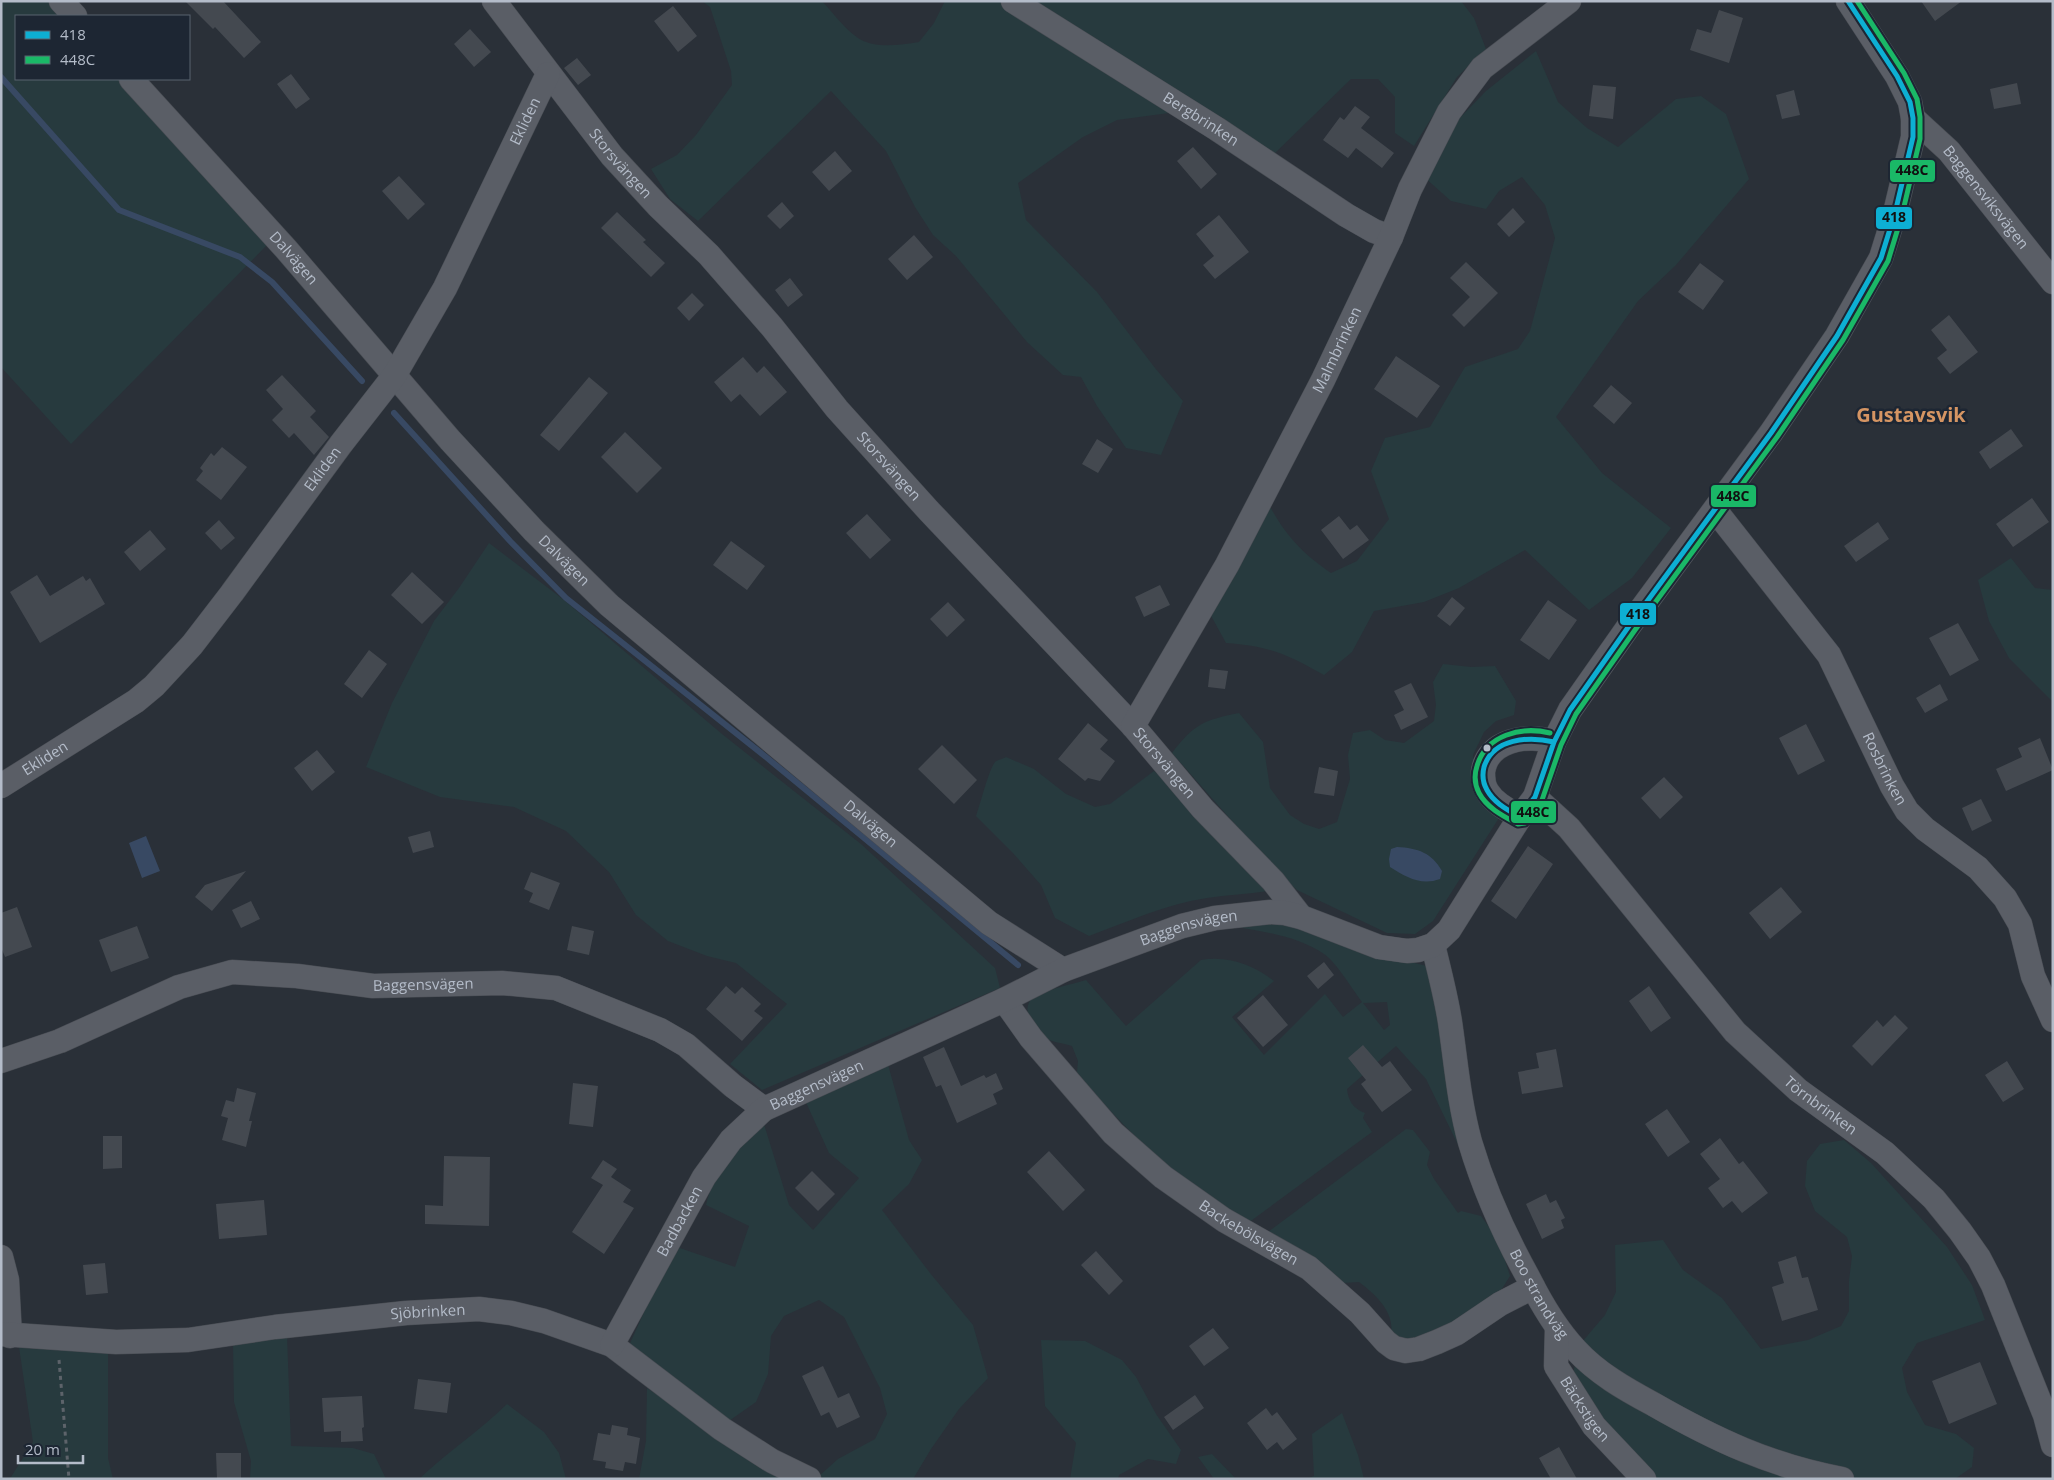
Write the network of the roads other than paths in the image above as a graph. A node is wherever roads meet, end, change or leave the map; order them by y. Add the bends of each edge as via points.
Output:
1 (61, 1) edge
2 (494, 1) edge
3 (1013, 1) edge
4 (1569, 1) edge
5 (1848, 1) edge
6 (74, 15) edge
7 (548, 74) junction
8 (132, 80) edge
9 (1912, 118) junction
10 (1391, 237) junction
11 (2053, 282) edge
12 (394, 376) junction
13 (1715, 510) junction
14 (1132, 726) junction
15 (1554, 742) junction
16 (1, 786) edge
17 (1535, 797) junction
18 (1520, 817) junction
19 (1301, 916) junction
20 (1433, 945) junction
21 (1063, 970) junction
22 (1004, 1000) junction
23 (2053, 1020) edge
24 (1, 1061) edge
25 (764, 1109) junction
26 (1, 1257) edge
27 (1532, 1287) junction
28 (1557, 1327) junction
29 (6, 1335) edge
30 (612, 1345) junction
31 (2053, 1445) edge
32 (810, 1479) edge
33 (1644, 1479) edge
34 (1842, 1479) edge

1 - 6 street
2 - 7 street, Storsvängen
3 - 10 street, Bergbrinken via 1217,128 1346,215
4 - 10 street, Malmbrinken via 1482,68 1449,112 1410,189
5 - 9 street via 1897,76 1910,102
7 - 12 street, Ekliden via 445,288
7 - 14 street, Storsvängen via 612,156 709,255 837,409
8 - 12 street, Dalvägen via 286,249
9 - 11 street, Baggensviksvägen via 1949,151
9 - 13 street via 1913,137 1896,213 1874,274 1837,336
10 - 14 street, Malmbrinken via 1324,380 1226,565
12 - 16 street, Ekliden via 232,593 154,686 136,701
12 - 21 street, Dalvägen via 534,531 609,605 989,923
13 - 15 street via 1570,710
13 - 23 street, Rosbrinken via 1829,655 1907,811 1925,829 1978,868 2005,898 2020,924 2033,976
14 - 19 street, Storsvängen
15 - 17 street
15 - 18 street via 1529,737 1516,740 1490,753 1484,765 1486,790 1493,799
17 - 18 street
17 - 31 street, Törnbrinken via 1569,828 1735,1032 1798,1090 1885,1153 1934,1199 1960,1231 1993,1284 2042,1407
18 - 20 street via 1449,930
19 - 20 street, Baggensvägen via 1379,946 1407,951
19 - 21 street, Baggensvägen via 1270,912 1215,918 1182,926
20 - 27 street, Boo strandväg via 1450,1020 1457,1088 1470,1141 1492,1204
21 - 22 street, Baggensvägen
22 - 25 street, Baggensvägen
22 - 27 street, Backebölsvägen via 1031,1038 1113,1133 1163,1177 1224,1220 1309,1268 1394,1348 1406,1351 1437,1342
24 - 25 street, Baggensvägen via 60,1041 179,987 232,972 373,986 502,983 556,988 660,1030 686,1045
25 - 30 street, Badbacken via 731,1140 704,1177
26 - 29 street via 7,1280
27 - 28 street, Boo strandväg
28 - 33 street, Bäckstigen via 1556,1366 1594,1426
28 - 34 street, Boo strandväg via 1575,1350 1621,1386 1718,1440 1775,1463
29 - 30 street, Sjöbrinken via 116,1342 188,1340 406,1313 479,1309 544,1321
30 - 32 street, Sjöbrinken via 722,1429 772,1461

